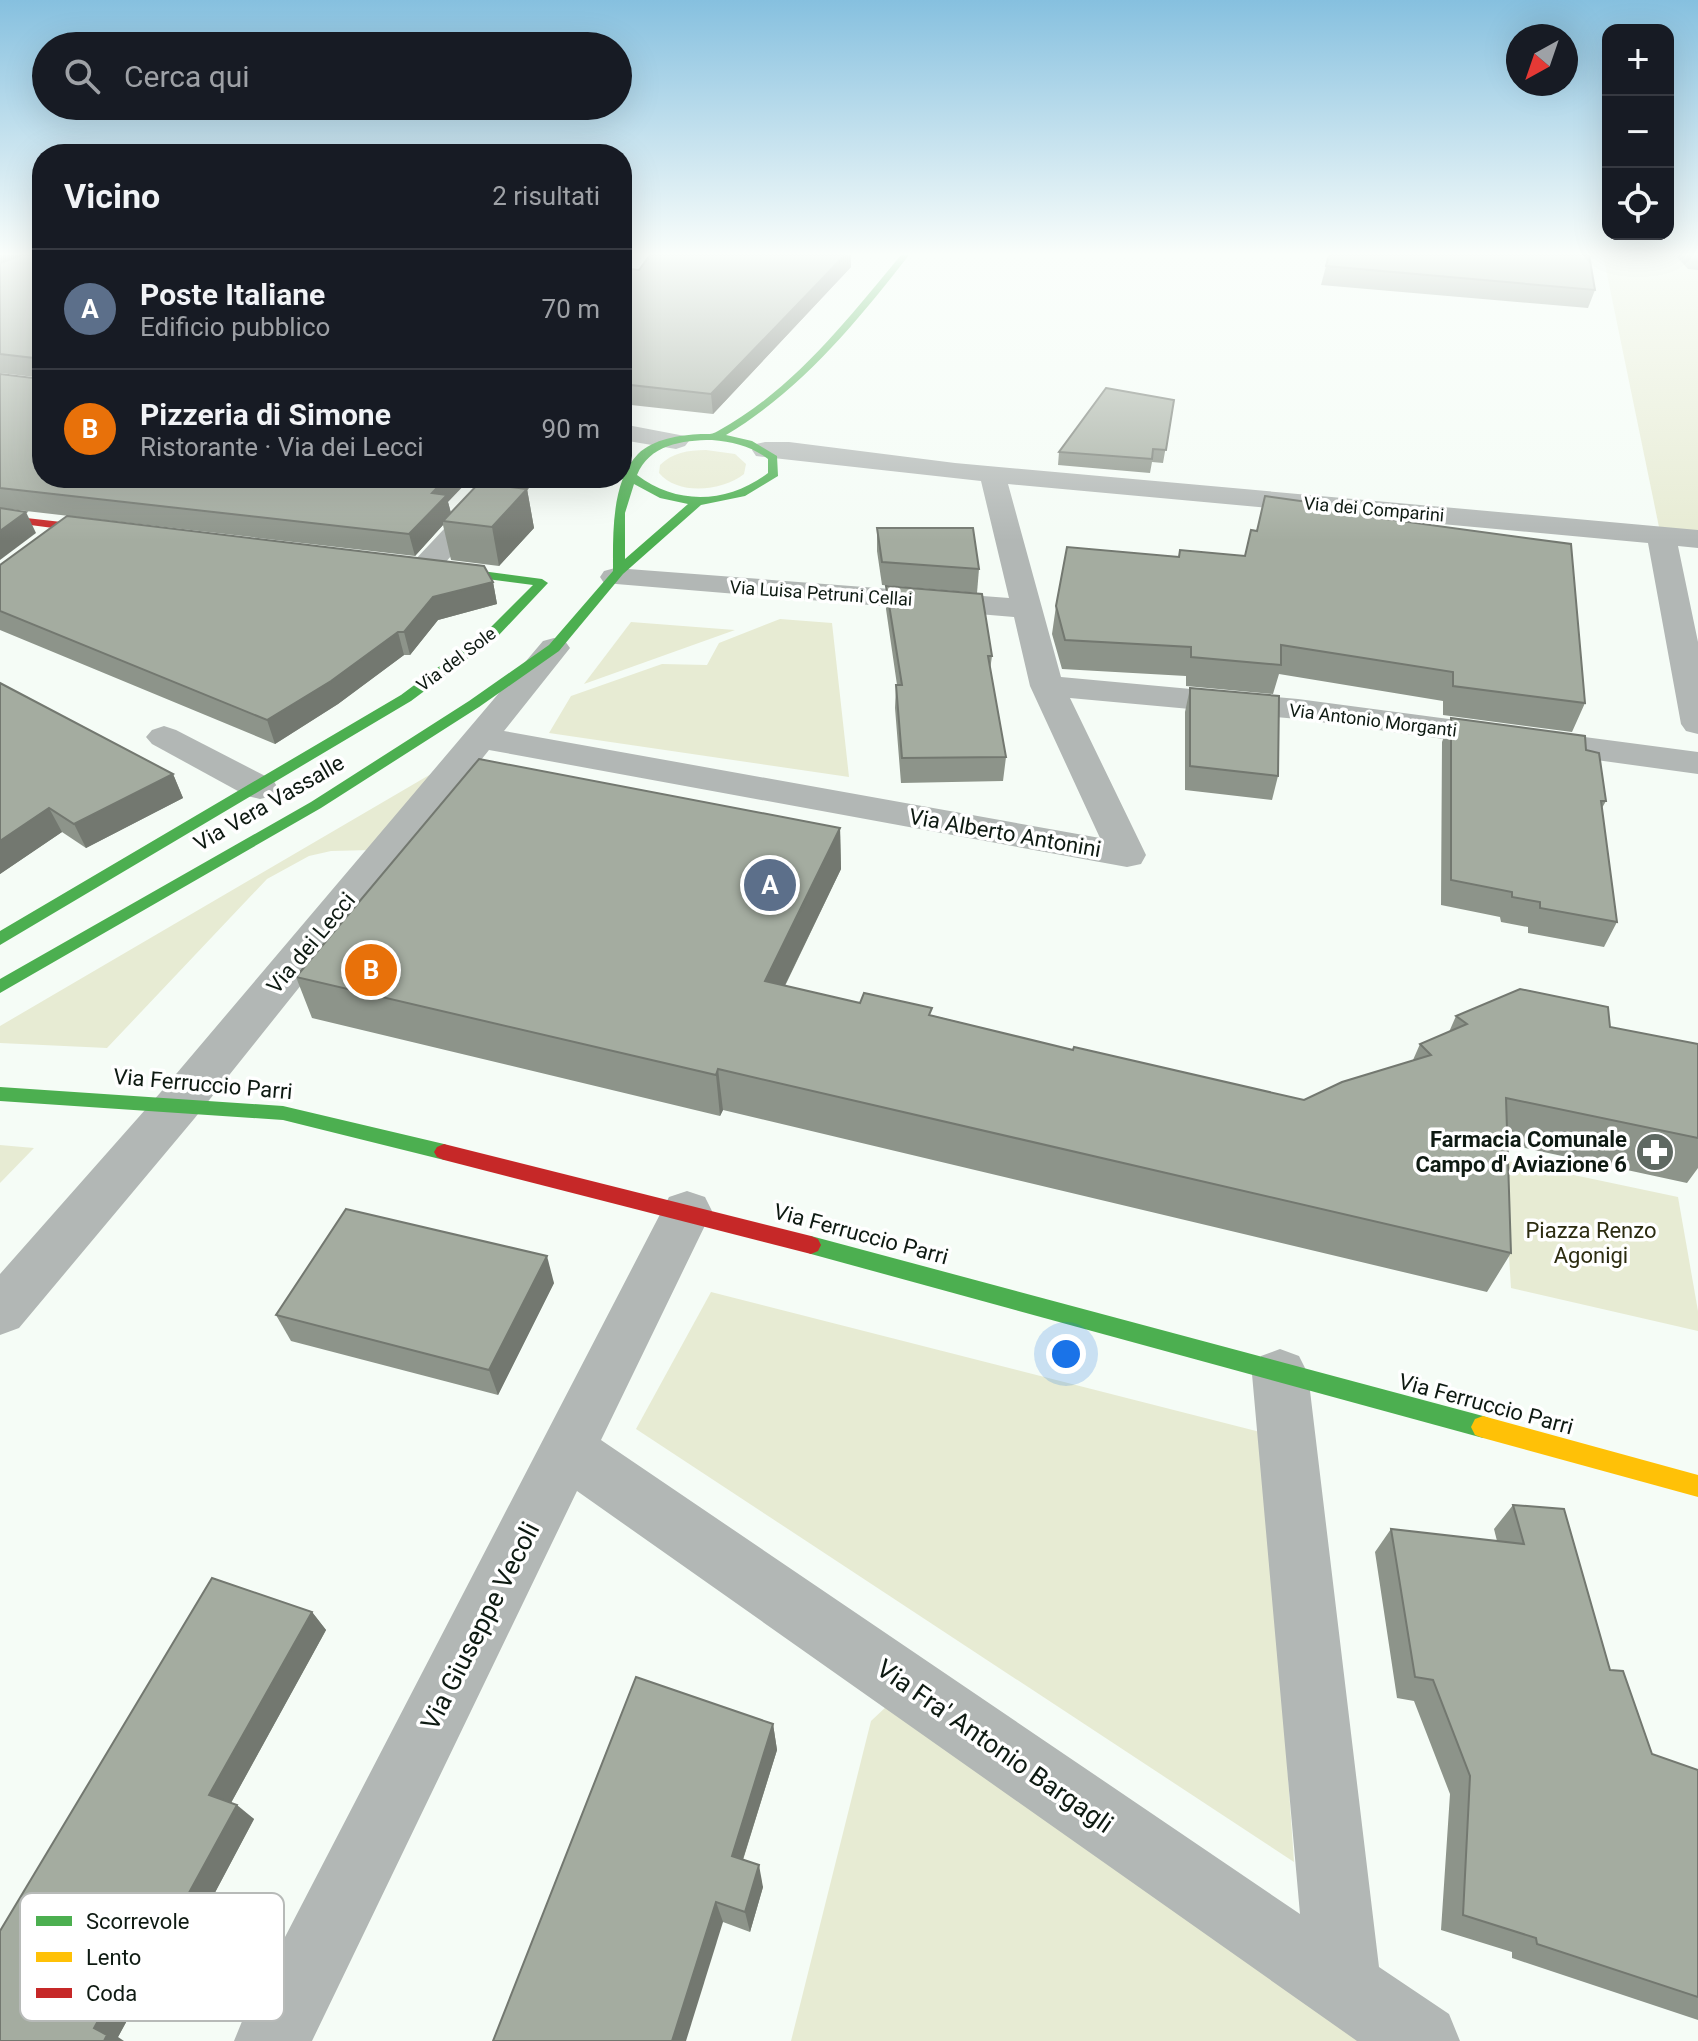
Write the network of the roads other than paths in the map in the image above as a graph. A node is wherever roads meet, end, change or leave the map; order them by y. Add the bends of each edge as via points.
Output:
1 (823, 350) edge
2 (791, 388) junction
3 (632, 434) edge
4 (716, 437) junction
5 (767, 440) junction
6 (676, 441) junction
7 (632, 463) edge
8 (632, 471) edge
9 (955, 471) junction
10 (992, 473) junction
11 (765, 483) junction
12 (497, 488) edge
13 (624, 488) edge
14 (699, 500) junction
15 (0, 518) edge
16 (68, 527) junction
17 (130, 534) edge
18 (1661, 535) junction
19 (1698, 539) edge
20 (34, 552) edge
21 (417, 567) joint
22 (617, 574) junction
23 (1027, 609) junction
24 (554, 648) junction
25 (1047, 686) junction
26 (1698, 724) edge
27 (164, 737) dead end
28 (482, 738) junction
29 (1698, 763) edge
30 (260, 788) junction
31 (0, 939) edge
32 (0, 987) edge
33 (0, 1094) edge
34 (177, 1106) junction
35 (687, 1211) junction
36 (0, 1312) edge
37 (1280, 1374) junction
38 (567, 1450) junction
39 (1698, 1486) edge
40 (1344, 1987) junction
41 (284, 2017) edge
42 (282, 2021) edge
43 (272, 2041) edge
44 (1422, 2041) edge

1 - 2 street
2 - 4 street via 742,425
2 - 5 street
3 - 6 street
4 - 5 street
4 - 6 street
5 - 9 street, Via dei Comparini
5 - 11 street via 776,468
6 - 7 street via 649,449
8 - 14 street via 641,486 659,495
9 - 10 street, Via dei Comparini
9 - 11 street, Via dei Comparini via 831,474
10 - 18 street, Via dei Comparini
10 - 23 street, Via Alberto Antonini
11 - 14 street via 737,496
12 - 21 street
13 - 22 street
14 - 22 street, Via dei Lecci
15 - 16 street
16 - 17 street
16 - 20 street
18 - 19 street, Via dei Comparini
18 - 26 street
21 - 30 street, Via del Sole via 542,583 505,622 439,673
22 - 23 street, Via Luisa Petruni Cellai
22 - 24 street, Via dei Lecci
23 - 25 street, Via Alberto Antonini
24 - 28 street, Via dei Lecci
24 - 32 street, Via Vera Vassalle via 316,805
25 - 28 street, Via Alberto Antonini via 1127,855
25 - 29 street, Via Antonio Morganti via 1298,709
27 - 30 street
28 - 34 street, Via dei Lecci
30 - 31 street, Via del Sole
33 - 34 street, Via Ferruccio Parri
34 - 35 street, Via Ferruccio Parri via 283,1113
34 - 36 street, Via dei Lecci
35 - 37 street, Via Ferruccio Parri
35 - 38 street, Via Giuseppe Vecoli
37 - 39 street, Via Ferruccio Parri
37 - 40 street
38 - 40 street, Via Fra' Antonio Bargagli
38 - 41 street, Via Giuseppe Vecoli
40 - 44 street, Via Fra' Antonio Bargagli
42 - 43 street, Via Giuseppe Vecoli

